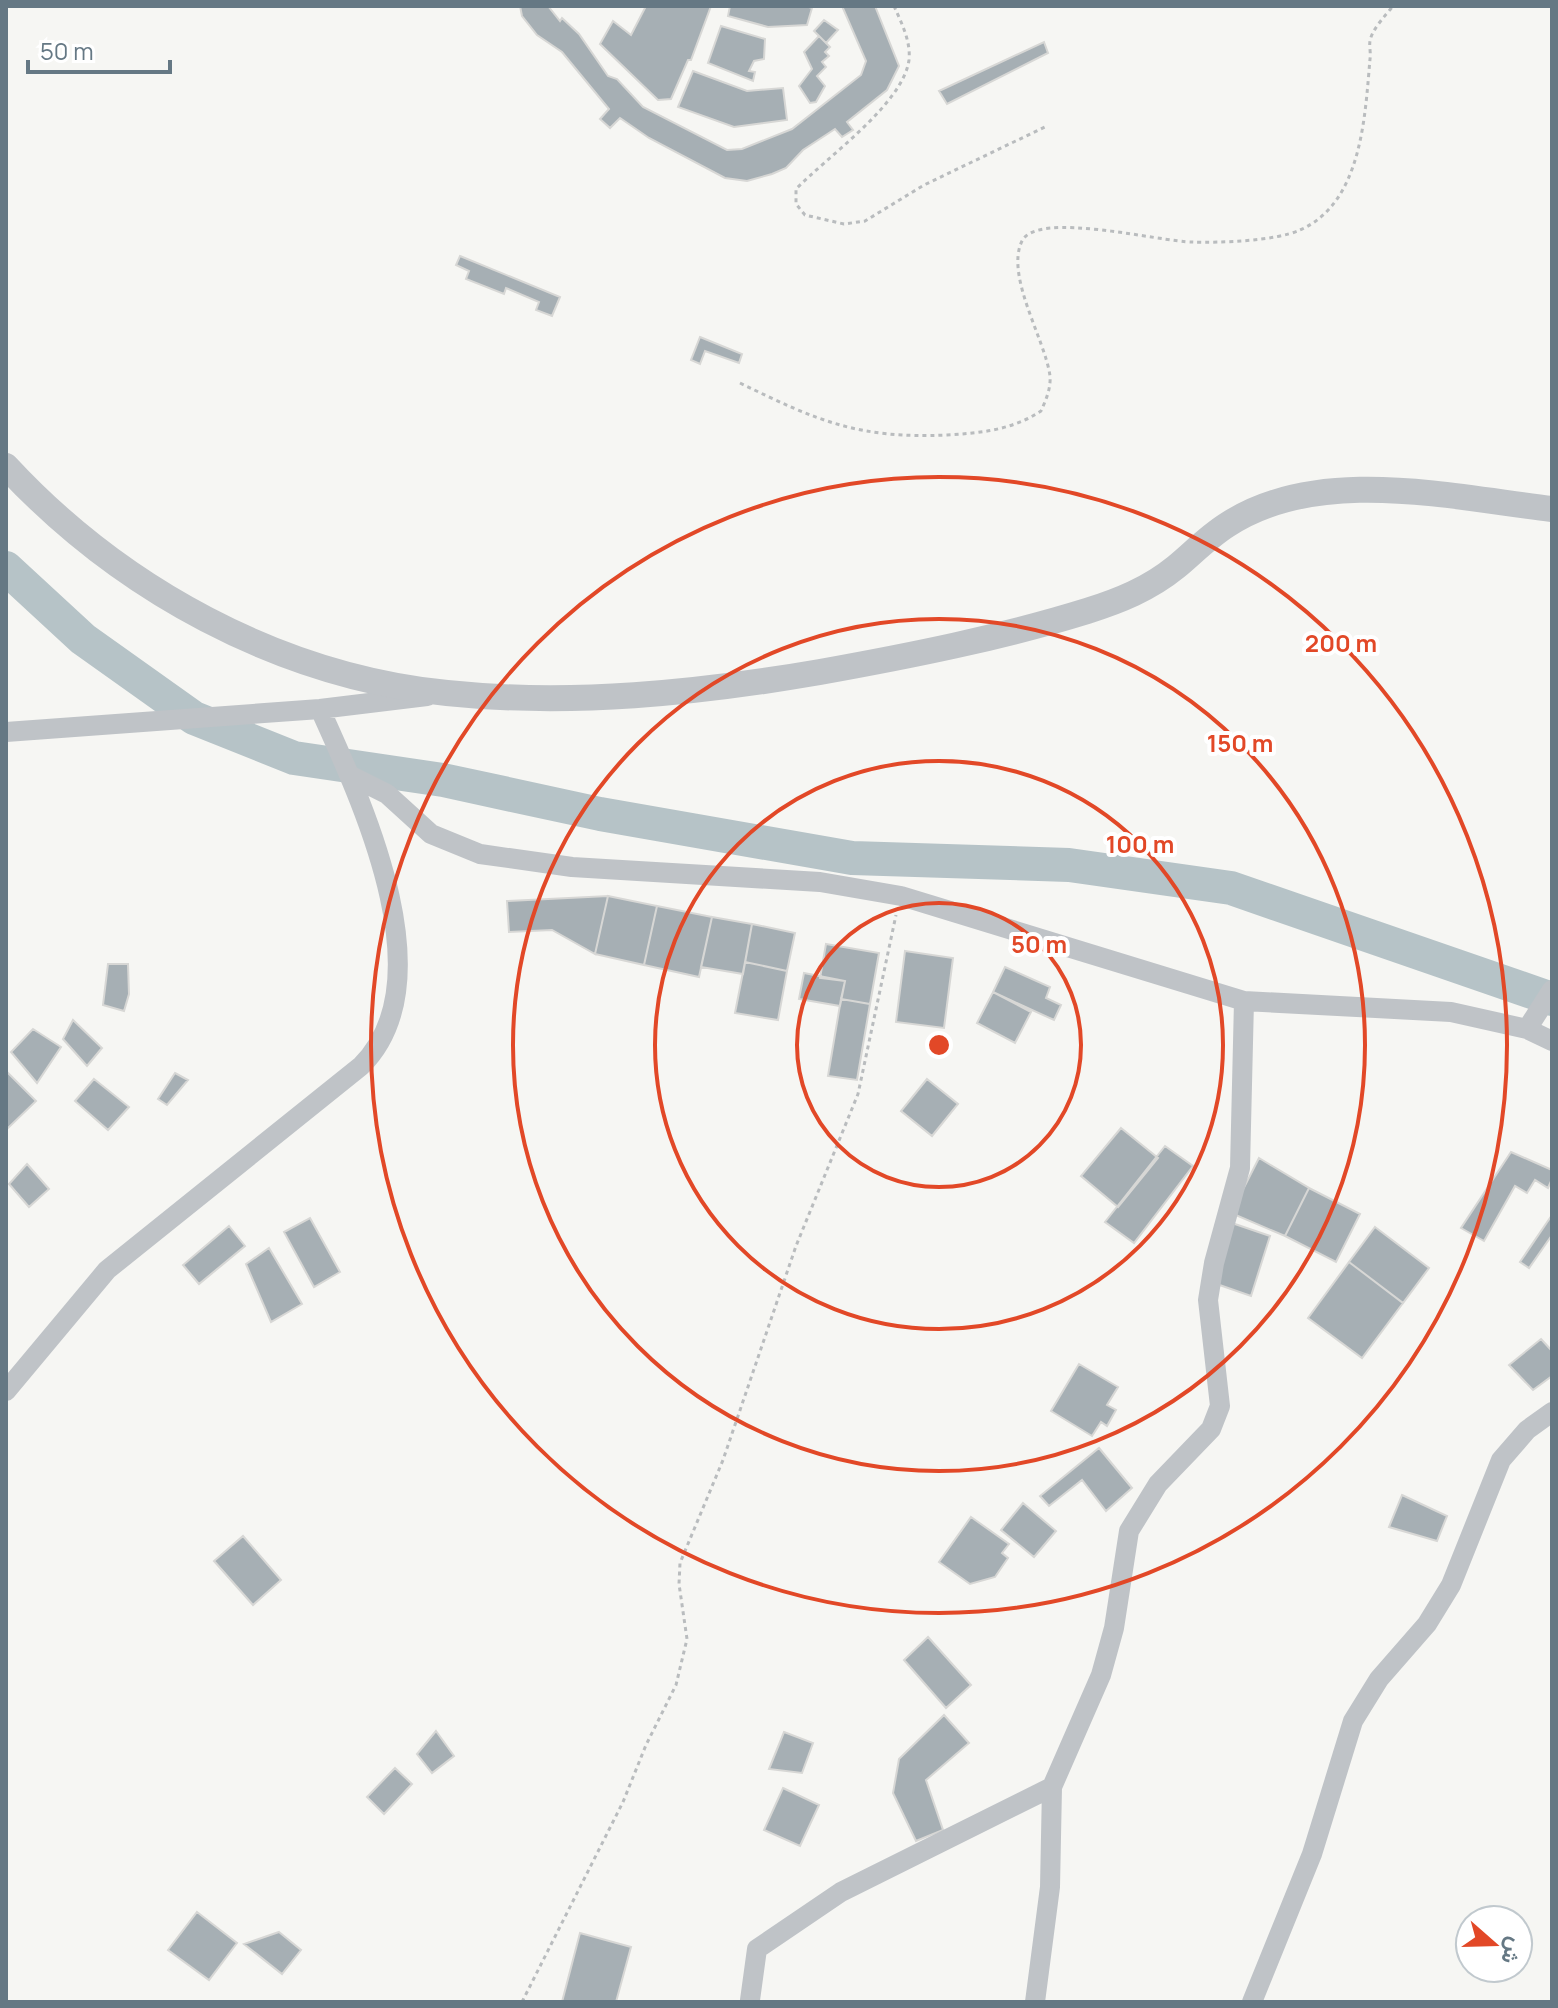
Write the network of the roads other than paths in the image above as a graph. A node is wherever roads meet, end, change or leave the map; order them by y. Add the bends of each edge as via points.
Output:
1 (6, 466) edge
2 (1552, 509) edge
3 (446, 693) junction
4 (320, 709) junction
5 (6, 732) edge
6 (349, 775) junction
7 (1552, 990) edge
8 (1244, 1001) junction
9 (1527, 1029) junction
10 (1552, 1041) edge
11 (6, 1391) edge
12 (1552, 1412) edge
13 (1052, 1787) junction
14 (750, 2000) dead end
15 (1035, 2002) edge
16 (1252, 2002) edge

1 - 3 street via 72,530 195,615 289,656
2 - 3 street via 1377,488 1319,494 1259,508 1228,524 1174,569 1119,601 978,640 698,690 562,697
3 - 4 street
4 - 5 street
4 - 6 street
6 - 8 street via 387,794 431,834 480,854 572,867 820,882 901,896
6 - 11 street via 379,855 395,923 395,995 380,1048 107,1270
7 - 9 street
8 - 9 street via 1451,1012
8 - 13 street via 1240,1168 1208,1300 1220,1406 1211,1429 1158,1484 1129,1531 1101,1675
9 - 10 street
12 - 16 street via 1527,1430 1501,1460 1451,1585 1353,1721 1312,1854
13 - 14 street via 841,1892 757,1949
13 - 15 street via 1050,1887

